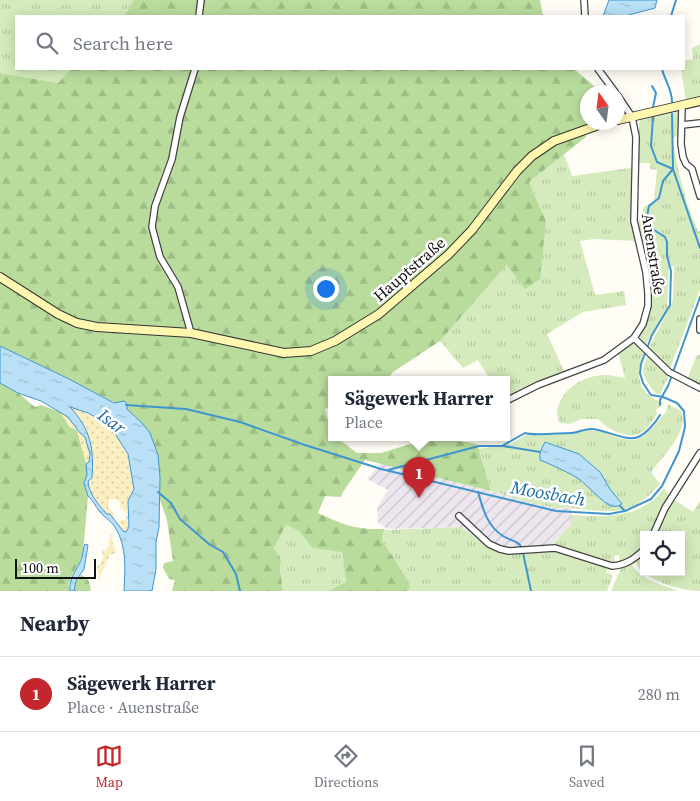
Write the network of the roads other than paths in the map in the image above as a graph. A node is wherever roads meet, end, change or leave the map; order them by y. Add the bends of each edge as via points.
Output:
1 (201, 0) edge
2 (584, 0) edge
3 (199, 15) edge
4 (584, 15) edge
5 (195, 70) edge
6 (599, 70) edge
7 (610, 85) edge
8 (700, 101) edge
9 (625, 106) edge
10 (682, 106) junction
11 (632, 117) junction
12 (625, 118) edge
13 (700, 123) edge
14 (682, 125) junction
15 (585, 130) edge
16 (700, 196) edge
17 (0, 276) edge
18 (700, 319) edge
19 (700, 330) edge
20 (191, 333) junction
21 (634, 338) junction
22 (700, 388) edge
23 (510, 399) edge
24 (700, 453) edge
25 (460, 516) dead end
26 (655, 531) edge
27 (640, 554) edge

1 - 3 street
2 - 4 street
5 - 20 street via 152,227 160,257 178,287
6 - 7 street
8 - 10 main road
9 - 11 street
10 - 11 main road
10 - 14 street
11 - 12 main road
11 - 21 street, Auenstraße via 636,138 634,221 648,293 643,324
13 - 14 street
14 - 16 street via 683,157 692,169
15 - 20 main road, Hauptstraße via 554,141 532,156 448,255 379,314 335,341 311,351 284,352
17 - 20 main road, Hauptstraße via 58,314 77,322
18 - 19 street
21 - 22 street via 672,374
21 - 23 street via 604,360
24 - 26 street via 669,501
25 - 27 street via 490,544 509,551 555,548 612,566 632,561

